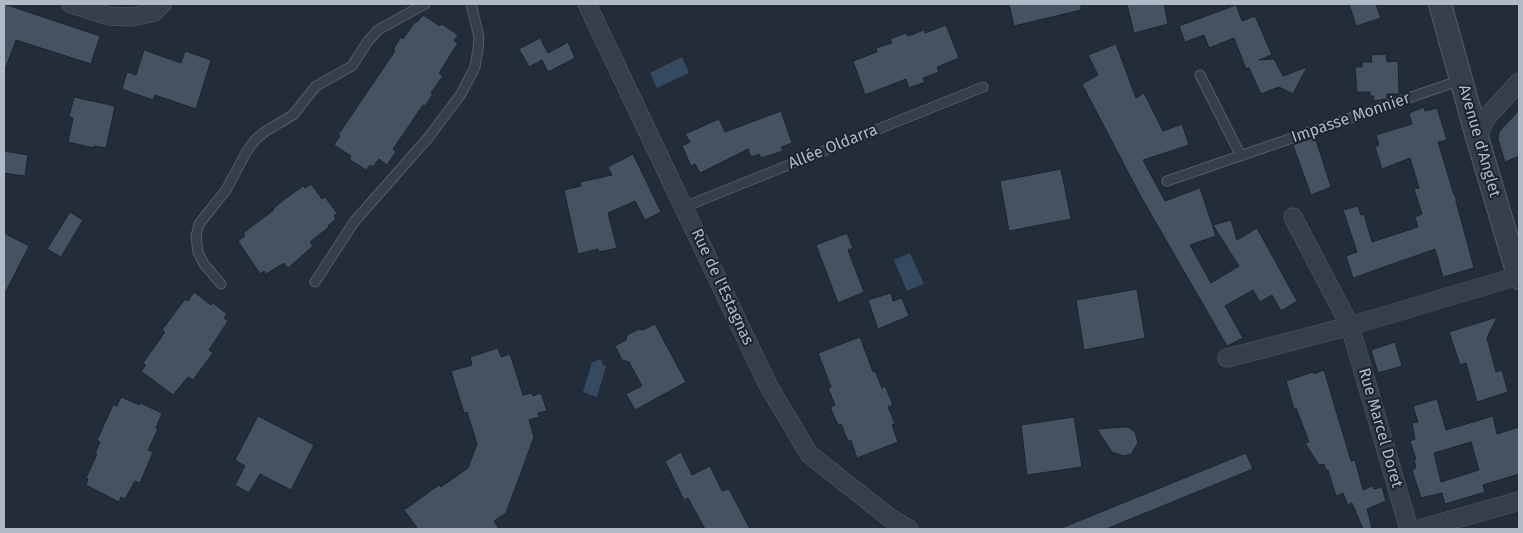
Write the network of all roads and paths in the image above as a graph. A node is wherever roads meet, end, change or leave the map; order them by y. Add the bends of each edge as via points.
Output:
1 (71, 4) edge
2 (162, 4) edge
3 (425, 4) edge
4 (471, 4) edge
5 (587, 4) edge
6 (1440, 4) edge
7 (1200, 76) dead end
8 (1462, 80) junction
9 (1519, 82) edge
10 (983, 87) dead end
11 (1477, 136) junction
12 (1241, 156) junction
13 (1167, 181) dead end
14 (684, 207) junction
15 (1293, 217) dead end
16 (1519, 277) edge
17 (315, 282) dead end
18 (222, 284) dead end
19 (1350, 326) junction
20 (1227, 358) dead end
21 (1519, 501) edge
22 (909, 529) edge
23 (1409, 529) edge
24 (1420, 529) edge

1 - 2 street via 109,16 132,17 154,12
3 - 18 lane via 378,30 352,66 316,86 293,115 266,131 246,151 226,190 199,224 196,236 204,264
4 - 17 lane via 478,49 475,67 461,94 428,138 354,222
5 - 14 street, Rue de l'Estagnas
6 - 8 street, Avenue d'Anglet
7 - 12 lane
8 - 11 street, Avenue d'Anglet
8 - 12 lane, Impasse Monnier
9 - 11 street via 1487,118
10 - 14 lane, Allée Oldarra
11 - 16 street, Avenue d'Anglet
12 - 13 lane, Impasse Monnier
14 - 22 street, Rue de l'Estagnas via 768,385 809,454 890,518
15 - 19 street, Rue Marcel Doret
16 - 19 street
19 - 20 street
19 - 23 street, Rue Marcel Doret
21 - 24 street

